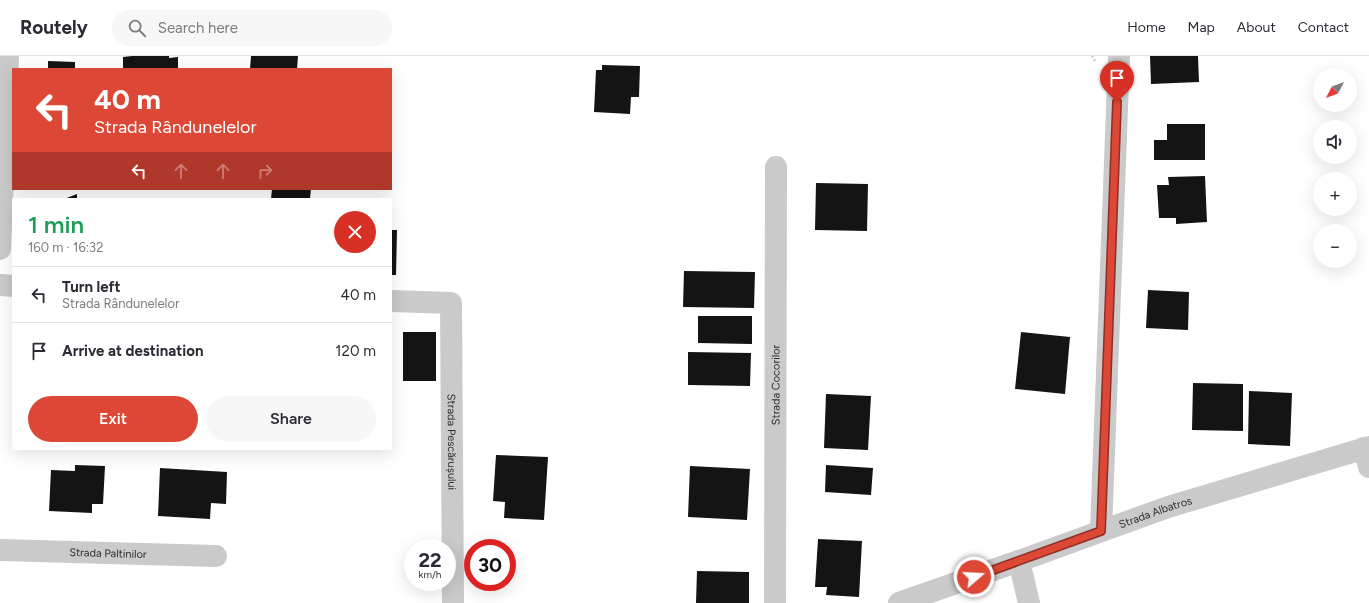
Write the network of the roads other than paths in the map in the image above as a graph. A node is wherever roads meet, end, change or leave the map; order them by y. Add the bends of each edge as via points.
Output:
1 (8, 56) edge
2 (1119, 56) edge
3 (776, 167) dead end
4 (0, 249) edge
5 (0, 285) edge
6 (12, 286) edge
7 (392, 301) edge
8 (1367, 454) edge
9 (1101, 531) junction
10 (454, 539) edge
11 (0, 550) edge
12 (216, 556) dead end
13 (1019, 561) junction
14 (454, 591) edge
15 (456, 591) edge
16 (453, 603) edge
17 (458, 603) edge
18 (775, 603) edge
19 (899, 603) edge
20 (1029, 603) edge

1 - 4 street
2 - 9 street
3 - 18 street, Strada Cocorilor
5 - 6 street
7 - 10 street, Strada Pescărușului via 451,303
8 - 9 street, Strada Albatros via 1168,507
9 - 13 street, Strada Albatros
11 - 12 street, Strada Paltinilor
13 - 19 street, Strada Albatros
13 - 20 street
14 - 16 street, Strada Pescărușului
15 - 17 street, Strada Pescărușului

